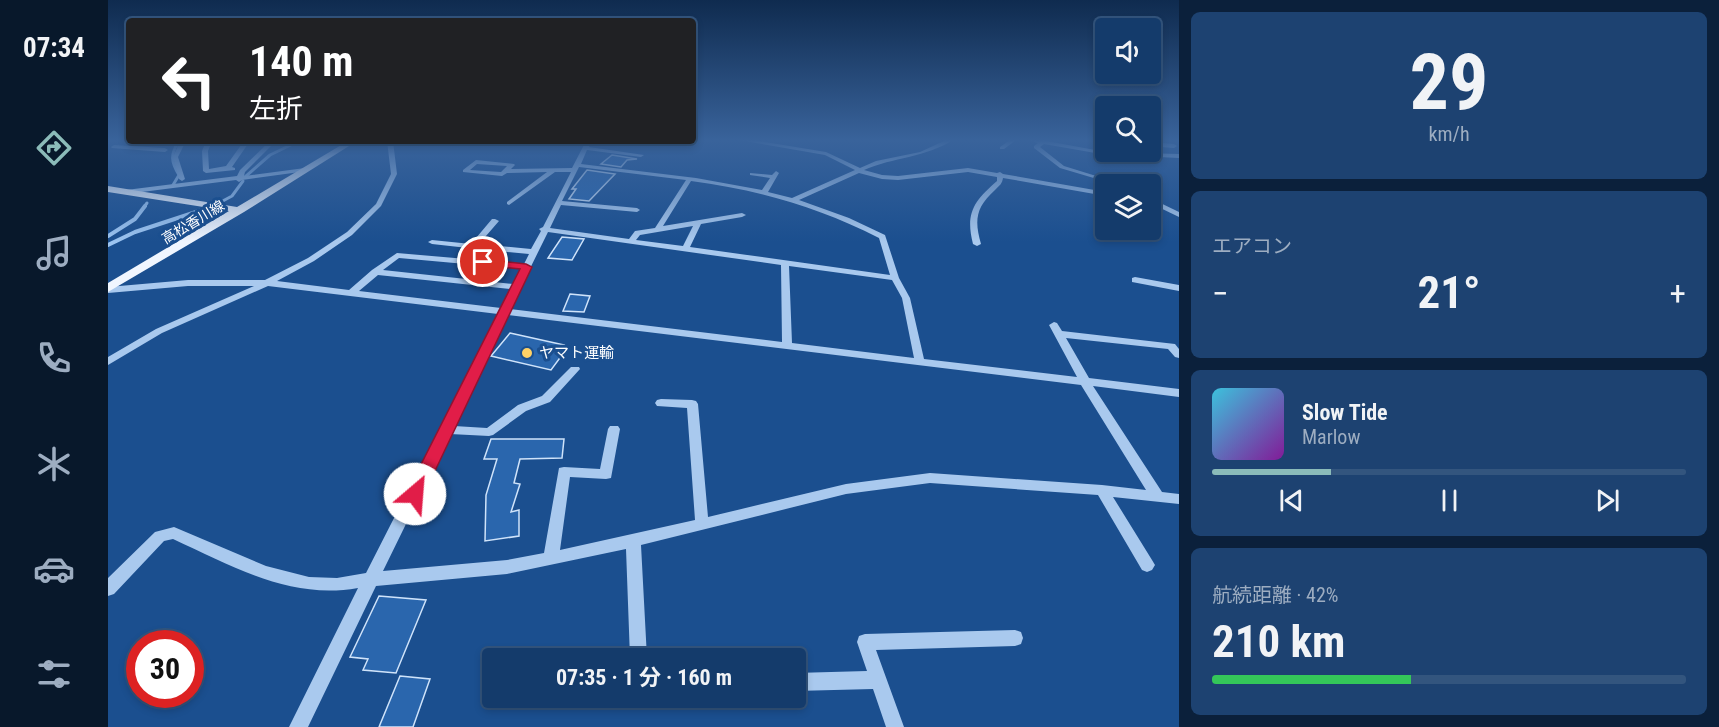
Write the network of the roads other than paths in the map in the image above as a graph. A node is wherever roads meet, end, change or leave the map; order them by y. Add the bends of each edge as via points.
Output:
1 (181, 174) edge
2 (241, 174) edge
3 (279, 174) edge
4 (299, 174) edge
5 (392, 174) edge
6 (549, 174) edge
7 (573, 174) edge
8 (637, 174) edge
9 (752, 174) dead end
10 (851, 174) edge
11 (875, 174) edge
12 (930, 174) edge
13 (1000, 174) joint
14 (182, 179) dead end
15 (239, 180) junction
16 (689, 180) junction
17 (1077, 183) dead end
18 (1095, 184) edge
19 (108, 189) edge
20 (125, 192) junction
21 (764, 192) junction
22 (1095, 192) edge
23 (795, 199) junction
24 (509, 203) dead end
25 (557, 203) junction
26 (1161, 206) edge
27 (240, 210) junction
28 (637, 210) dead end
29 (742, 215) dead end
30 (1179, 215) edge
31 (495, 221) dead end
32 (698, 222) junction
33 (543, 229) junction
34 (657, 230) junction
35 (632, 241) junction
36 (432, 242) dead end
37 (977, 244) dead end
38 (473, 246) junction
39 (685, 249) junction
40 (533, 252) junction
41 (462, 260) junction
42 (785, 263) junction
43 (526, 267) junction
44 (375, 272) junction
45 (895, 278) junction
46 (1135, 280) dead end
47 (270, 283) junction
48 (517, 287) junction
49 (1179, 288) edge
50 (108, 289) edge
51 (351, 293) junction
52 (507, 310) junction
53 (787, 346) junction
54 (1179, 355) edge
55 (108, 362) edge
56 (920, 363) junction
57 (575, 369) dead end
58 (1085, 382) junction
59 (1179, 393) edge
60 (661, 403) dead end
61 (614, 429) dead end
62 (447, 430) junction
63 (1102, 490) junction
64 (1158, 497) junction
65 (1179, 499) edge
66 (702, 524) junction
67 (633, 541) junction
68 (551, 558) junction
69 (1147, 565) dead end
70 (372, 579) junction
71 (108, 589) edge
72 (1016, 638) dead end
73 (638, 648) edge
74 (878, 680) junction
75 (806, 682) edge
76 (298, 727) edge
77 (895, 727) edge

1 - 14 street
2 - 15 street
3 - 15 street
4 - 27 main road, 高松香川線
5 - 47 street via 389,190 354,232
6 - 24 street
7 - 25 street
8 - 16 street
9 - 21 street via 775,175
10 - 23 street
11 - 12 street via 891,178
13 - 22 street
13 - 37 street via 1000,182 982,198 972,215
15 - 20 street
16 - 21 street
16 - 34 street
17 - 18 street
19 - 20 main road
20 - 27 main road
21 - 23 street
23 - 45 street via 853,220 882,237
25 - 28 street
25 - 33 street
26 - 30 street
27 - 50 main road, 高松香川線
29 - 32 street
31 - 38 street
32 - 34 street
32 - 39 street
33 - 35 street
33 - 40 street
34 - 35 street via 638,233
35 - 39 street
36 - 38 street
38 - 40 street
38 - 41 street
39 - 42 street
40 - 43 street
41 - 43 street
41 - 44 street via 397,255
42 - 45 street
42 - 53 street
43 - 48 street
44 - 48 street
44 - 51 street
45 - 56 street via 906,298
46 - 49 street
47 - 50 street
47 - 51 street
47 - 55 street via 158,332
48 - 52 street
51 - 52 street
52 - 53 street
52 - 62 street
53 - 56 street
54 - 58 street via 1171,346 1056,329
56 - 58 street
57 - 62 street via 546,399 522,408 489,432
58 - 59 street
58 - 64 street
60 - 66 street via 692,404
61 - 68 street via 606,474 564,472
62 - 70 street
63 - 64 street
63 - 66 street via 930,477 846,489
63 - 69 street
64 - 65 street
66 - 67 street
67 - 68 street
67 - 73 street
68 - 70 street via 507,567
70 - 71 street via 337,585 309,584 264,573 174,533 160,536
70 - 76 street
72 - 74 street via 865,642
74 - 75 street
74 - 77 street

